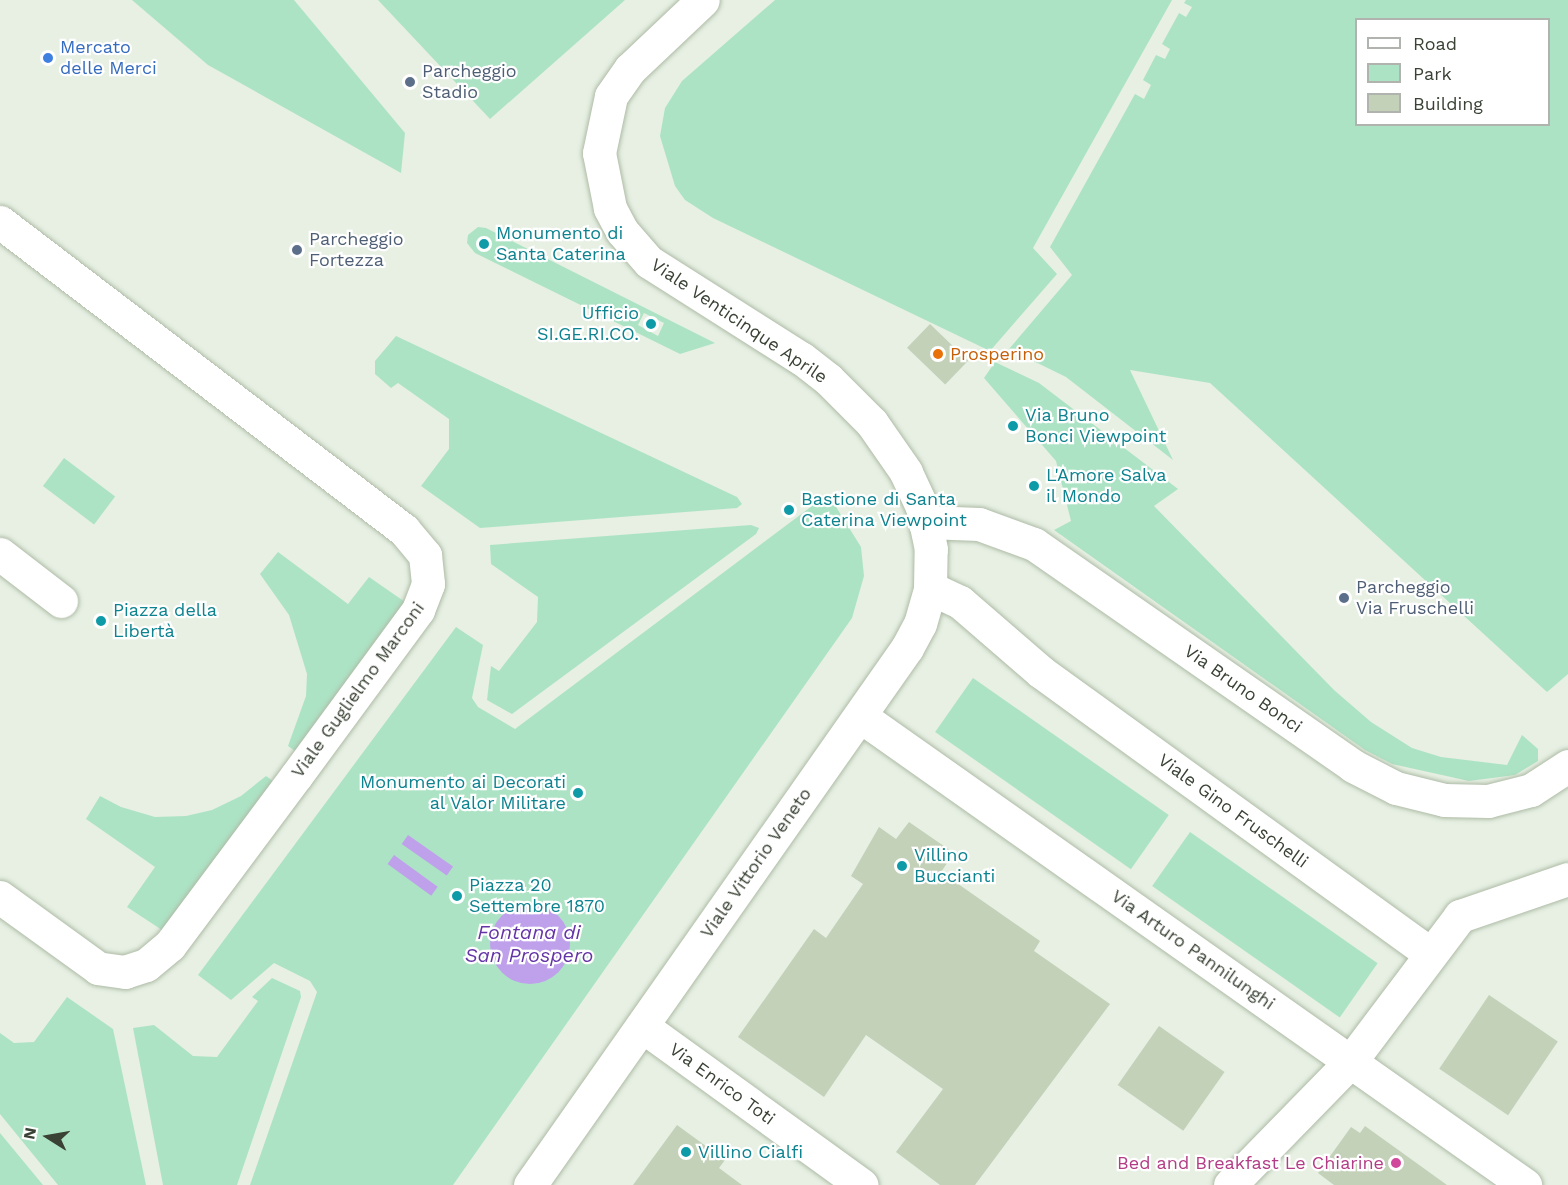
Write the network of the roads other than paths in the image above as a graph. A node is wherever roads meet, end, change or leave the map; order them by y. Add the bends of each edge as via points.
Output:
1 (703, 0) edge
2 (0, 222) edge
3 (927, 522) junction
4 (0, 554) edge
5 (930, 588) junction
6 (61, 601) dead end
7 (860, 716) junction
8 (1568, 766) edge
9 (1568, 879) edge
10 (0, 897) edge
11 (1430, 954) junction
12 (642, 1026) junction
13 (1350, 1062) junction
14 (530, 1185) edge
15 (861, 1185) edge
16 (1230, 1185) edge
17 (1525, 1185) edge

1 - 3 street, Viale Venticinque Aprile via 642,56 611,96 599,153 610,208 622,231 649,262 785,347 852,401 902,465
2 - 10 street, Viale Guglielmo Marconi via 404,530 425,555 428,584 418,610 296,776 170,945 146,965 125,972 98,968
3 - 5 street, Viale Vittorio Veneto
3 - 8 street, Via Bruno Bonci via 979,524 1034,544 1353,766 1410,793 1457,801 1488,801 1531,790
4 - 6 street
5 - 7 street, Viale Vittorio Veneto via 913,639
5 - 11 street, Viale Gino Fruschelli via 960,602 1041,672
7 - 12 street, Viale Vittorio Veneto
7 - 13 street, Via Arturo Pannilunghi
9 - 11 street via 1460,916
11 - 13 street
12 - 14 street, Viale Vittorio Veneto
12 - 15 street, Via Enrico Toti
13 - 16 street
13 - 17 street, Via Arturo Pannilunghi

